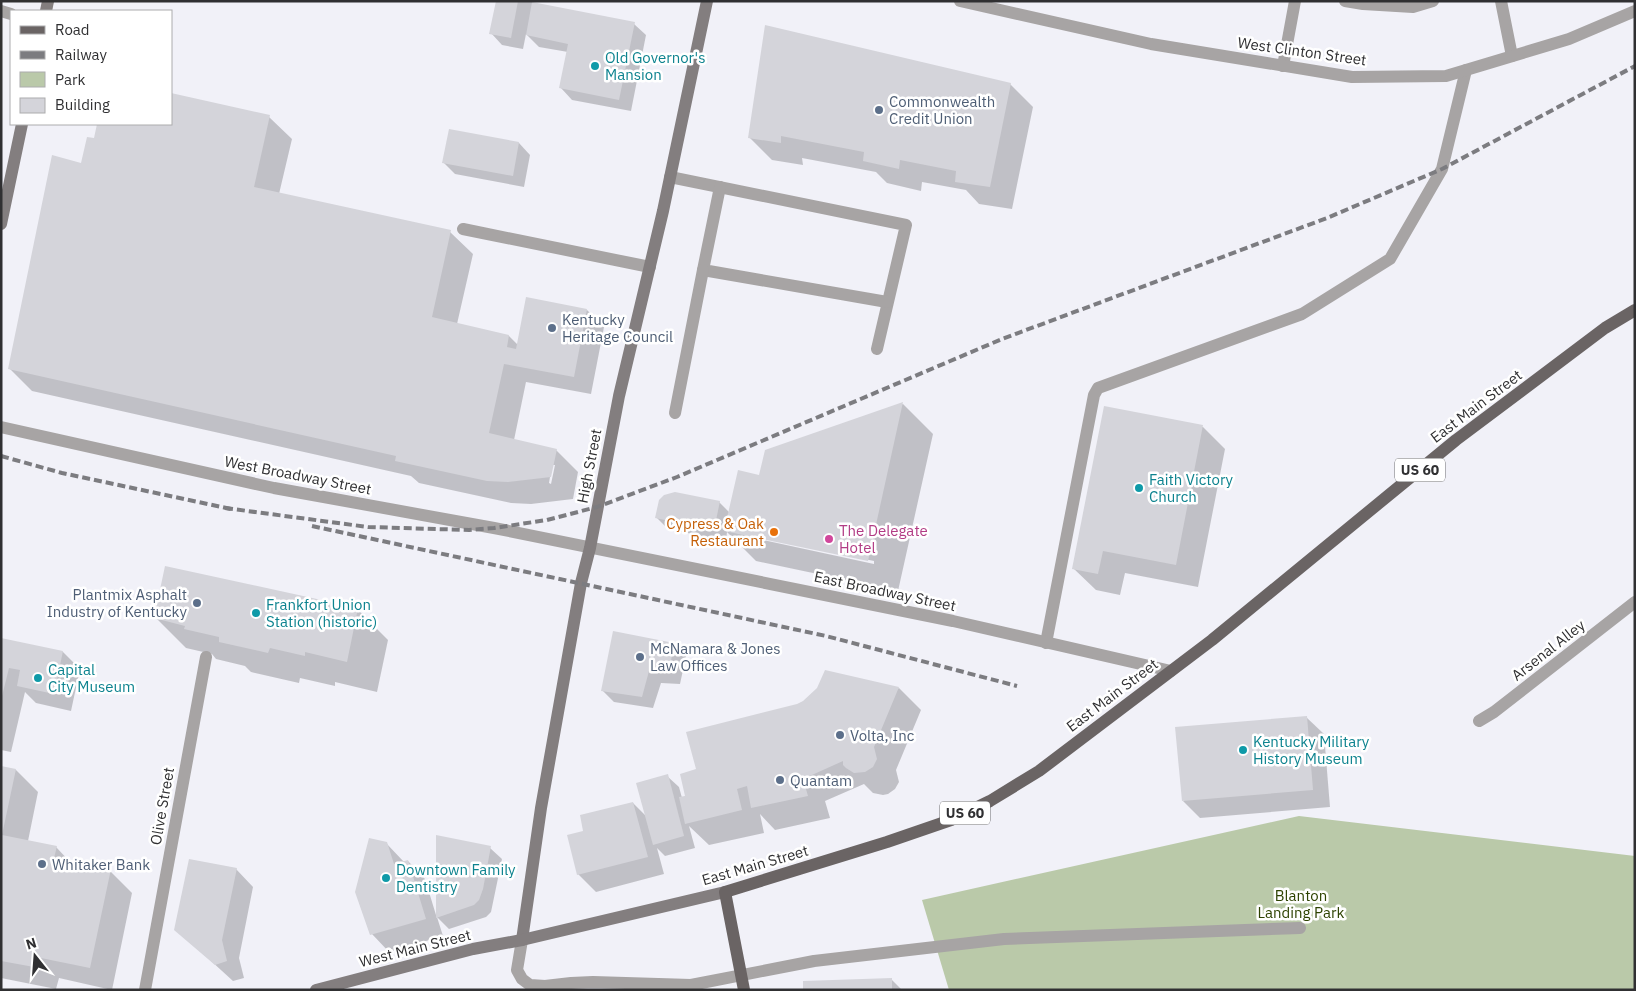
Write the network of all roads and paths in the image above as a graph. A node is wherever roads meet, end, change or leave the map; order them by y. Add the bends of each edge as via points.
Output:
1 (707, 1) edge
2 (960, 1) edge
3 (1295, 1) edge
4 (1344, 1) edge
5 (1433, 1) edge
6 (1501, 1) edge
7 (1635, 12) edge
8 (1512, 56) junction
9 (1283, 66) junction
10 (1466, 70) junction
11 (22, 125) edge
12 (670, 177) junction
13 (720, 187) junction
14 (1, 224) edge
15 (463, 229) dead end
16 (650, 267) junction
17 (703, 270) junction
18 (887, 302) junction
19 (1635, 310) edge
20 (877, 349) dead end
21 (675, 413) dead end
22 (1, 427) edge
23 (590, 548) junction
24 (1635, 602) edge
25 (1046, 643) junction
26 (206, 657) dead end
27 (1171, 670) junction
28 (1479, 721) dead end
29 (725, 892) junction
30 (1300, 928) dead end
31 (522, 940) junction
32 (744, 988) edge
33 (145, 990) edge
34 (316, 990) edge

1 - 12 main road, High Street
2 - 9 street, West Clinton Street via 1151,44
3 - 9 street
4 - 5 street via 1414,7
6 - 8 street
7 - 8 street, West Clinton Street via 1569,39
8 - 10 street, West Clinton Street
9 - 10 street, West Clinton Street via 1352,77 1446,76
10 - 25 street via 1442,169 1390,259 1302,314 1098,388 1094,394
11 - 14 main road
12 - 13 street
12 - 16 main road, High Street
13 - 17 street
13 - 18 street via 906,225
15 - 16 street
16 - 23 main road, High Street via 619,396
17 - 18 street
17 - 21 street
18 - 20 street
19 - 27 main road, East Main Street / US 60 via 1605,328 1456,440
22 - 23 street, West Broadway Street via 274,488
23 - 25 street, East Broadway Street via 953,621
23 - 31 main road, High Street via 544,789
24 - 28 street, Arsenal Alley
25 - 27 street, East Broadway Street
26 - 33 street, Olive Street
27 - 29 main road, East Main Street / US 60 via 1039,771 990,801 951,820 888,842
29 - 31 main road, East Main Street
29 - 32 main road
30 - 31 street via 1004,939 814,961 691,985 530,984 522,979 518,970
31 - 34 main road, West Main Street via 474,949

